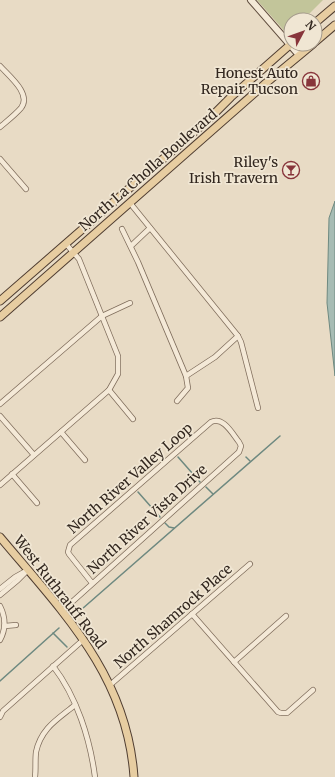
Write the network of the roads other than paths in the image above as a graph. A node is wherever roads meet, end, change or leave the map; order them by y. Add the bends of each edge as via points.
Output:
1 (251, 0) edge
2 (335, 6) edge
3 (323, 17) edge
4 (333, 27) edge
5 (283, 35) edge
6 (323, 35) edge
7 (283, 51) edge
8 (297, 52) edge
9 (303, 52) edge
10 (299, 55) junction
11 (0, 66) edge
12 (0, 127) edge
13 (0, 160) edge
14 (26, 189) dead end
15 (130, 203) junction
16 (150, 228) junction
17 (122, 229) dead end
18 (66, 244) junction
19 (131, 246) junction
20 (73, 253) junction
21 (0, 301) edge
22 (130, 303) dead end
23 (102, 316) junction
24 (0, 317) edge
25 (238, 336) junction
26 (186, 376) junction
27 (109, 390) junction
28 (177, 401) dead end
29 (0, 404) edge
30 (258, 408) dead end
31 (0, 416) edge
32 (133, 419) dead end
33 (61, 432) junction
34 (239, 442) joint
35 (34, 455) junction
36 (85, 460) dead end
37 (12, 474) junction
38 (0, 485) edge
39 (37, 503) dead end
40 (0, 537) edge
41 (250, 564) dead end
42 (28, 570) junction
43 (92, 583) junction
44 (0, 589) edge
45 (0, 595) edge
46 (0, 606) edge
47 (62, 611) junction
48 (192, 614) junction
49 (286, 616) dead end
50 (16, 625) dead end
51 (5, 626) junction
52 (0, 640) edge
53 (83, 640) junction
54 (234, 662) junction
55 (53, 666) junction
56 (110, 685) junction
57 (313, 690) dead end
58 (75, 705) junction
59 (0, 717) edge
60 (37, 777) edge
61 (95, 777) edge
62 (134, 777) edge

1 - 5 street
2 - 3 main road
4 - 6 main road, North La Cholla Boulevard
7 - 18 main road, North La Cholla Boulevard
8 - 10 street
9 - 10 main road, North La Cholla Boulevard
10 - 15 main road, North La Cholla Boulevard
11 - 12 street via 24,96 21,108
13 - 14 street
15 - 16 street
15 - 20 main road, North La Cholla Boulevard
16 - 19 street
16 - 25 street
17 - 19 street
18 - 20 street
18 - 21 main road, North La Cholla Boulevard
19 - 26 street
20 - 23 street via 79,259
20 - 24 main road, North La Cholla Boulevard
22 - 23 street
23 - 27 street via 118,356 118,374
23 - 29 street
25 - 26 street via 215,357
25 - 30 street
26 - 28 street via 188,388
27 - 32 street
27 - 33 street
31 - 35 street
33 - 35 street
33 - 36 street
34 - 43 street, North River Vista Drive via 243,447 237,455
34 - 43 street, North River Valley Loop via 223,422 216,418 70,545 67,549 70,557
35 - 37 street
37 - 38 street
37 - 39 street
40 - 42 main road, West Ruthrauff Road
41 - 48 street, North Shamrock Place
42 - 44 street via 14,576
42 - 45 street
42 - 47 main road, West Ruthrauff Road
43 - 47 street, North River Vista Drive
46 - 51 street
47 - 53 main road, West Ruthrauff Road
48 - 54 street
48 - 56 street, North Shamrock Place
49 - 54 street
50 - 51 street
51 - 52 street
53 - 55 street
53 - 56 main road, West Ruthrauff Road
54 - 57 street via 281,713 287,713
55 - 58 street
55 - 59 street via 3,711
56 - 62 main road, West Ruthrauff Road via 127,734
58 - 60 street via 46,728 40,739 36,753
58 - 61 street via 84,729

